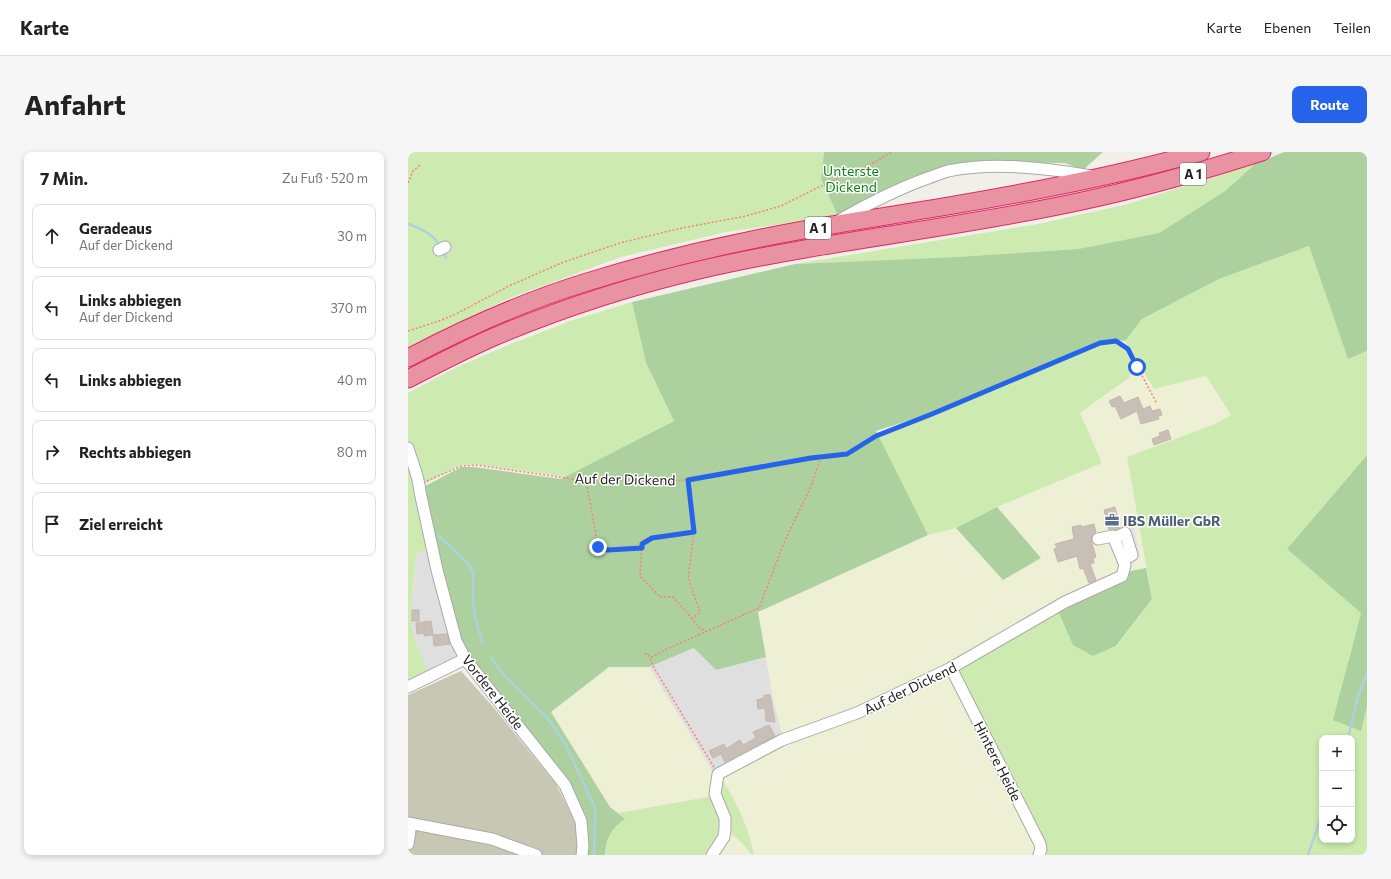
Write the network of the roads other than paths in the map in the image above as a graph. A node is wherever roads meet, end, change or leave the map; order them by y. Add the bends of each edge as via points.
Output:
1 (1201, 152) edge
2 (1262, 152) edge
3 (1101, 178) junction
4 (830, 225) junction
5 (408, 358) edge
6 (408, 379) edge
7 (408, 448) edge
8 (1098, 539) dead end
9 (465, 659) junction
10 (951, 668) junction
11 (408, 687) edge
12 (410, 824) edge
13 (408, 844) edge
14 (536, 855) edge
15 (582, 855) edge
16 (712, 855) edge
17 (1039, 855) edge

1 - 3 highway, A 1
2 - 6 highway, A 1 via 1164,182 1082,201 742,261 694,272 582,304 536,321 495,337
3 - 4 highway, A 1
3 - 4 street via 1060,170 1025,168 986,167 948,171 913,183
4 - 5 highway, A 1 via 692,253 585,282 490,319
7 - 9 street, Vordere Heide via 420,483 437,570 456,640
8 - 10 street, Auf der Dickend via 1113,536 1125,565 1122,576 1059,605
9 - 11 street
9 - 15 street, Vordere Heide via 565,785 581,821
10 - 16 street, Auf der Dickend via 864,711 782,740 718,774 715,794 724,818 725,829 724,837
10 - 17 street, Hintere Heide via 1040,844
12 - 13 street
12 - 14 street via 492,839

